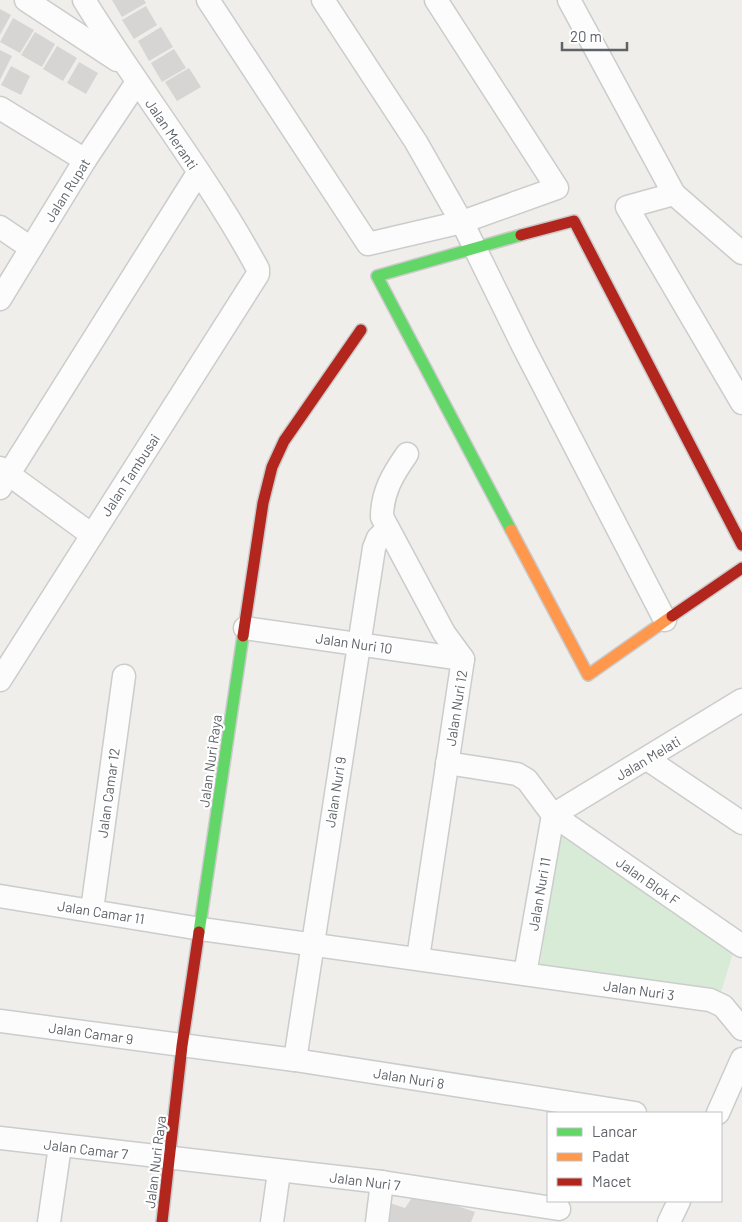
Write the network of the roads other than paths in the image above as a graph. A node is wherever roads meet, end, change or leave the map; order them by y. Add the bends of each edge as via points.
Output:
1 (26, 0) edge
2 (84, 0) edge
3 (208, 0) edge
4 (323, 0) edge
5 (436, 0) edge
6 (569, 0) edge
7 (124, 64) junction
8 (137, 82) junction
9 (0, 108) edge
10 (85, 160) junction
11 (198, 173) junction
12 (674, 194) junction
13 (0, 227) edge
14 (468, 235) junction
15 (31, 248) junction
16 (742, 253) edge
17 (258, 269) joint
18 (0, 299) edge
19 (361, 330) dead end
20 (742, 403) edge
21 (407, 454) dead end
22 (3, 477) edge
23 (387, 529) junction
24 (92, 535) junction
25 (742, 544) edge
26 (742, 568) edge
27 (665, 620) junction
28 (245, 628) junction
29 (358, 643) junction
30 (463, 658) junction
31 (124, 676) dead end
32 (0, 680) edge
33 (742, 700) edge
34 (647, 759) junction
35 (447, 763) junction
36 (553, 815) junction
37 (742, 822) edge
38 (0, 896) edge
39 (92, 910) junction
40 (201, 929) junction
41 (312, 945) junction
42 (742, 946) edge
43 (418, 958) junction
44 (525, 974) junction
45 (0, 1021) edge
46 (742, 1029) edge
47 (182, 1046) junction
48 (296, 1060) junction
49 (742, 1060) edge
50 (606, 1111) edge
51 (620, 1112) edge
52 (718, 1112) edge
53 (0, 1138) edge
54 (60, 1146) junction
55 (171, 1158) junction
56 (279, 1172) junction
57 (382, 1182) junction
58 (679, 1202) edge
59 (558, 1210) edge
60 (49, 1222) edge
61 (162, 1222) edge
62 (272, 1222) edge
63 (378, 1222) edge
64 (669, 1222) edge

1 - 7 street
2 - 7 street, Jalan Meranti
3 - 14 street via 368,244
4 - 14 street via 416,142
5 - 14 street via 558,188
6 - 12 street
7 - 8 street, Jalan Meranti
8 - 10 street, Jalan Rupat
8 - 11 street, Jalan Meranti
9 - 10 street
10 - 15 street, Jalan Rupat
11 - 17 street, Jalan Meranti via 236,228
11 - 22 street
12 - 16 street
12 - 20 street via 627,207
13 - 15 street
14 - 25 street via 574,221
14 - 27 street
14 - 27 street via 377,276 588,675
15 - 18 street, Jalan Rupat
17 - 24 street, Jalan Tambusai via 256,279
19 - 28 street, Jalan Nuri Raya via 284,441 272,467 263,504
21 - 23 street, Jalan Nuri 12 via 392,475 384,497 382,517
22 - 24 street
23 - 29 street, Jalan Nuri 9 via 374,548
23 - 30 street, Jalan Nuri 12 via 444,633
24 - 32 street, Jalan Tambusai
26 - 27 street
28 - 29 street, Jalan Nuri 10
28 - 40 street, Jalan Nuri Raya
29 - 30 street, Jalan Nuri 10
29 - 41 street, Jalan Nuri 9
30 - 35 street, Jalan Nuri 12
31 - 39 street, Jalan Camar 12
33 - 34 street, Jalan Melati
34 - 36 street, Jalan Melati
34 - 37 street
35 - 36 street, Jalan Blok F via 517,774 527,780
35 - 43 street, Jalan Nuri 12
36 - 42 street, Jalan Blok F
36 - 44 street, Jalan Nuri 11
38 - 39 street, Jalan Camar 11
39 - 40 street, Jalan Camar 11
40 - 41 street, Jalan Camar 11
40 - 47 street, Jalan Nuri Raya
41 - 43 street, Jalan Nuri 3
41 - 48 street, Jalan Nuri 9
43 - 44 street, Jalan Nuri 3
44 - 46 street, Jalan Nuri 3 via 710,1000 722,1006
45 - 47 street, Jalan Camar 9
47 - 48 street, Jalan Nuri 8
47 - 55 street, Jalan Nuri Raya
48 - 50 street, Jalan Nuri 8
49 - 52 street
50 - 51 street, Jalan Nuri 8
53 - 54 street, Jalan Camar 7
54 - 55 street, Jalan Camar 7
54 - 60 street
55 - 56 street, Jalan Nuri 7
55 - 61 street, Jalan Nuri Raya
56 - 57 street, Jalan Nuri 7
56 - 62 street
57 - 59 street, Jalan Nuri 7
57 - 63 street
58 - 64 street

